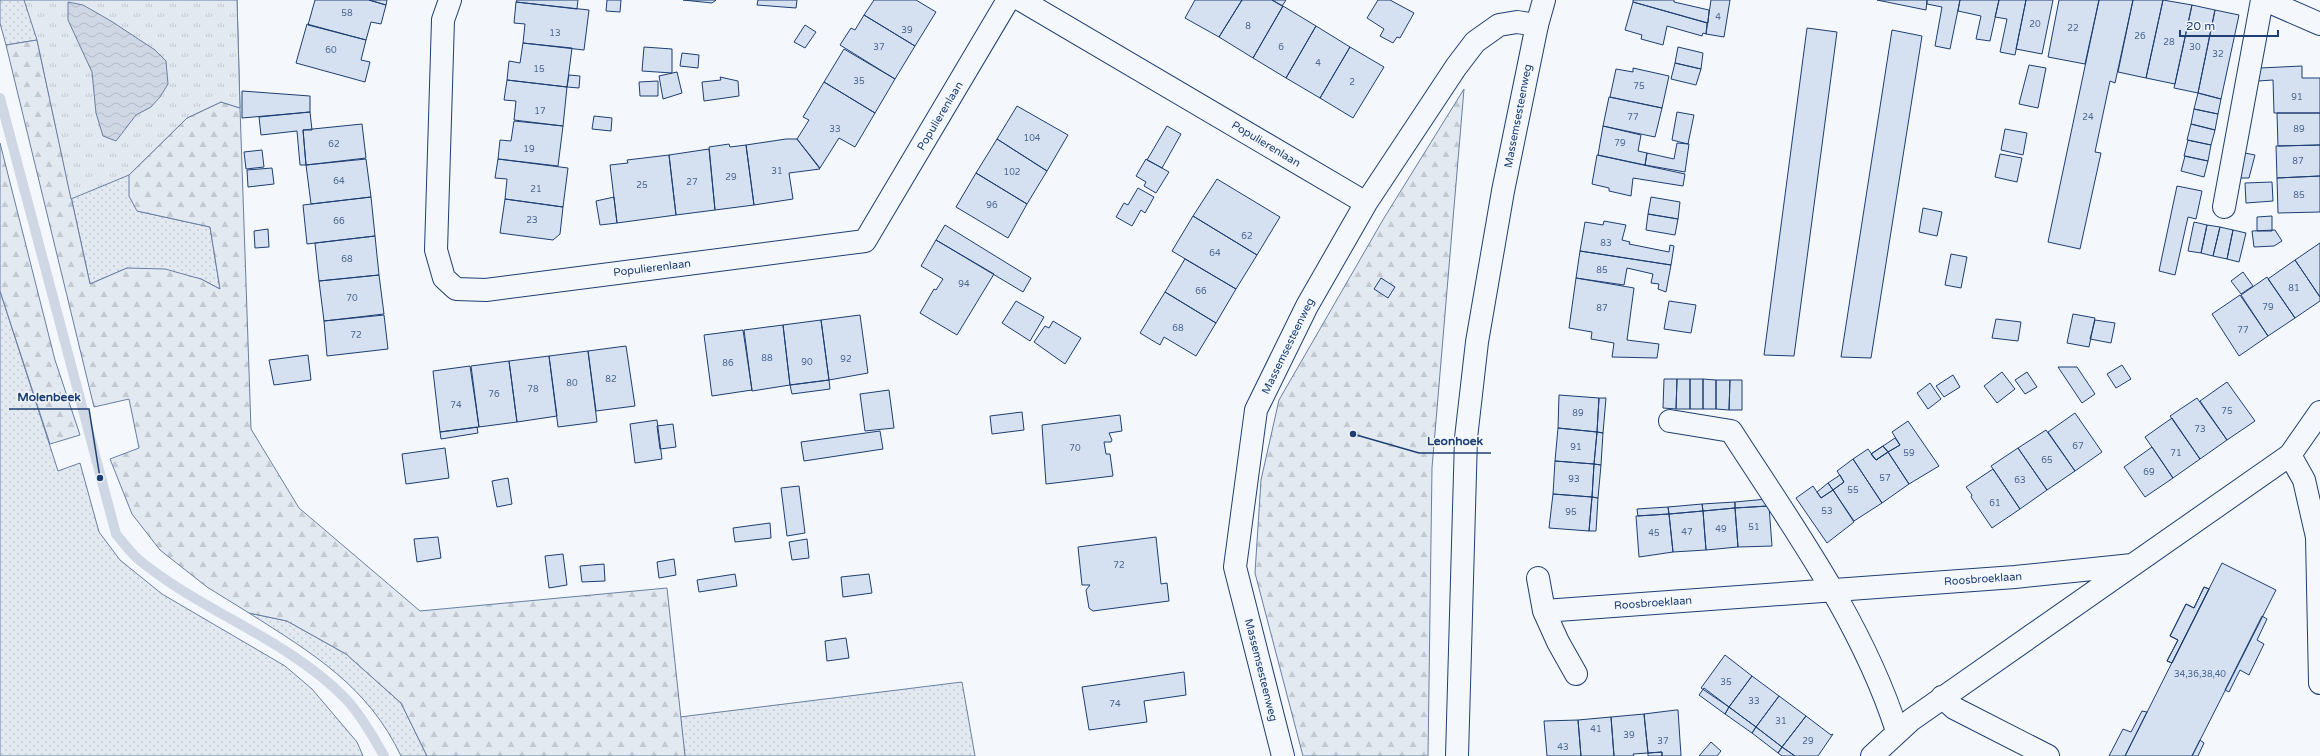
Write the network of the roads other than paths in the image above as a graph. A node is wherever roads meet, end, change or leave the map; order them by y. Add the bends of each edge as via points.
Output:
1 (450, 0) edge
2 (1008, 0) edge
3 (1021, 0) edge
4 (1544, 0) edge
5 (2263, 0) edge
6 (2320, 24) edge
7 (1537, 25) junction
8 (1366, 203) junction
9 (2224, 207) dead end
10 (2320, 412) edge
11 (1670, 421) dead end
12 (2290, 455) junction
13 (2132, 565) junction
14 (1538, 578) dead end
15 (1834, 590) junction
16 (1544, 611) junction
17 (1576, 674) dead end
18 (2320, 683) edge
19 (1942, 698) junction
20 (1897, 731) junction
21 (1283, 756) edge
22 (1457, 756) edge
23 (1872, 756) edge
24 (2048, 756) edge

1 - 2 street, Populierenlaan via 443,20 436,250 444,278 456,289 486,290 865,241
3 - 8 street, Populierenlaan
4 - 7 street, Massemsesteenweg
5 - 6 street
5 - 9 street
7 - 8 street, Massemsesteenweg via 1516,22 1499,25 1475,42
7 - 22 street, Massemsesteenweg via 1503,191 1479,327 1468,423
8 - 21 street, Massemsesteenweg via 1307,306 1256,410 1235,567
10 - 12 street, Roosbroeklaan
11 - 15 street via 1731,431
12 - 13 street, Roosbroeklaan
12 - 18 street via 2304,480 2317,538
13 - 15 street, Roosbroeklaan via 2080,572
13 - 19 street, Roosbroeklaan
14 - 16 street
15 - 16 street, Roosbroeklaan
15 - 20 street via 1886,696
16 - 17 street
19 - 20 street, Roosbroeklaan
19 - 24 street via 1954,708
20 - 23 street, Roosbroeklaan

